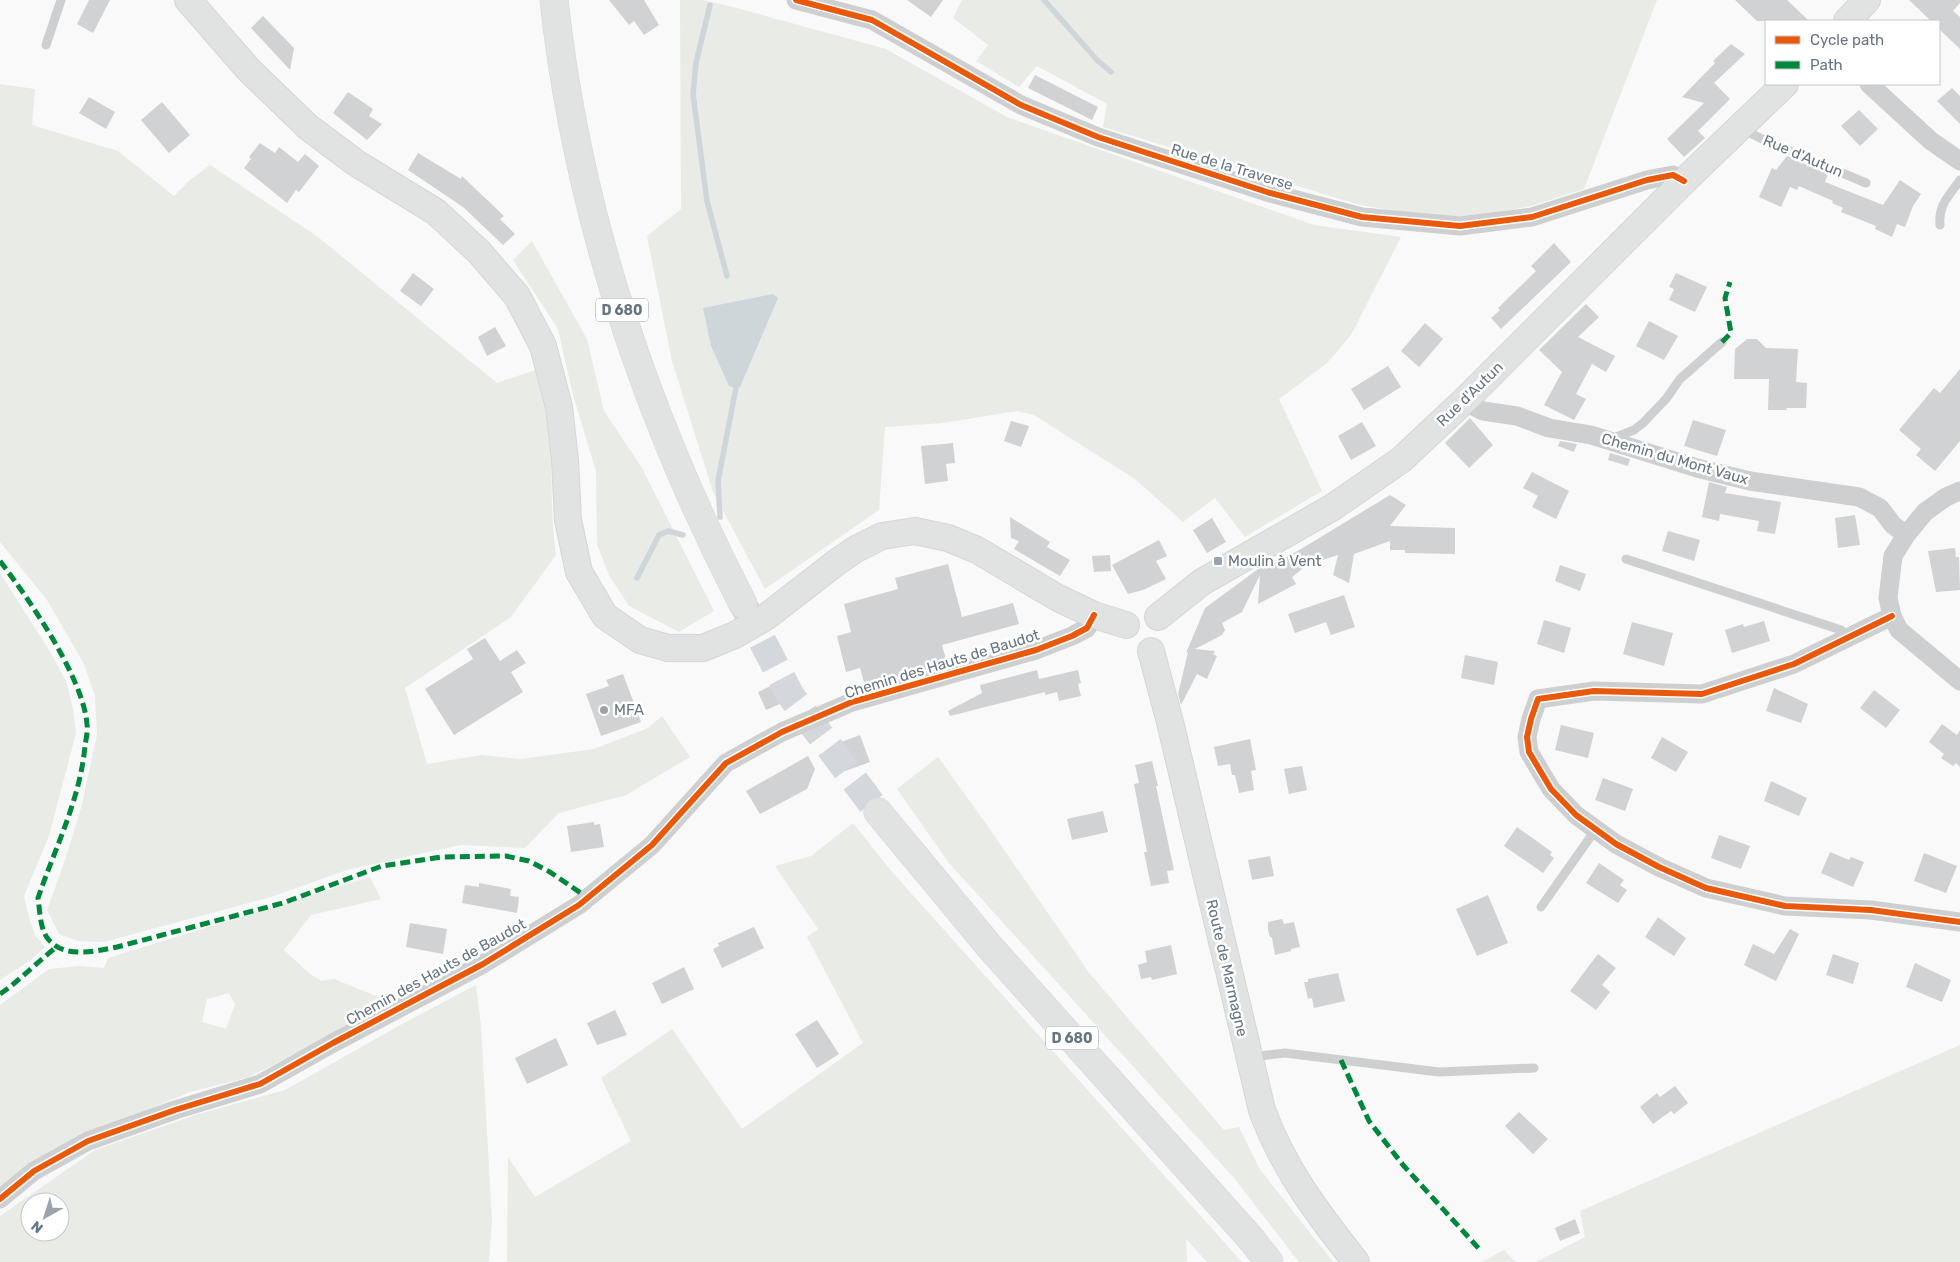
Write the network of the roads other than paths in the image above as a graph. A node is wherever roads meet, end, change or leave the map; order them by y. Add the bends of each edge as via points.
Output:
1 (61, 0) edge
2 (188, 0) edge
3 (554, 0) edge
4 (796, 0) edge
5 (1867, 0) edge
6 (1848, 20) edge
7 (46, 45) dead end
8 (1784, 85) edge
9 (1870, 85) edge
10 (1744, 124) junction
11 (1960, 161) edge
12 (1960, 180) edge
13 (1684, 181) junction
14 (1866, 183) dead end
15 (1940, 226) dead end
16 (1722, 342) dead end
17 (1466, 399) junction
18 (1607, 440) junction
19 (1960, 491) edge
20 (1906, 535) junction
21 (1626, 559) dead end
22 (743, 604) tunnel mouth
23 (1094, 615) junction
24 (1892, 616) junction
25 (1158, 617) junction
26 (1126, 625) junction
27 (1848, 638) junction
28 (1151, 651) junction
29 (1960, 681) edge
30 (878, 812) tunnel mouth
31 (1596, 829) junction
32 (1542, 907) dead end
33 (1960, 922) edge
34 (1248, 1058) junction
35 (1534, 1068) dead end
36 (0, 1199) edge
37 (1269, 1262) edge
38 (1356, 1262) edge

1 - 7 lane
2 - 23 main road via 249,70 308,128 356,163 436,212 479,252 517,296 543,346 559,407 568,520 579,572 606,616 640,640 668,648 703,648 766,617 856,549 882,536 915,531 948,538 978,550 1058,598
3 - 22 main road, D 680 via 560,61 580,166 606,263 678,469
4 - 13 street, Rue de la Traverse via 872,20 1020,105 1098,137 1270,193 1362,217 1460,226 1532,217 1647,180 1673,175
5 - 6 main road
8 - 10 main road, Rue d'Autun
9 - 11 street via 1931,141
10 - 13 main road, Rue d'Autun
10 - 14 lane, Rue d'Autun via 1752,134 1762,139
12 - 15 lane via 1939,213
13 - 17 main road, Rue d'Autun
16 - 18 lane via 1680,379 1643,424
17 - 18 street, Chemin du Mont Vaux via 1483,411 1517,416 1549,428
17 - 25 main road, Rue d'Autun via 1401,460 1333,507 1202,582
18 - 20 street, Chemin du Mont Vaux via 1750,481 1859,497 1880,508
19 - 20 street via 1926,512
20 - 24 street via 1893,556 1888,598
21 - 27 lane via 1841,630
23 - 26 main road
23 - 36 street, Chemin des Hauts de Baudot via 1086,628 1036,650 852,702 774,737 726,763 652,845 579,905 483,964 260,1084 88,1141 34,1171
24 - 27 street
24 - 29 street via 1900,630
25 - 26 main road via 1140,613
25 - 28 main road via 1164,627 1164,639 1157,649
26 - 28 main road via 1126,638 1133,648 1145,653
27 - 31 street via 1794,664 1702,694 1594,691 1538,699 1527,737 1529,752 1551,789 1576,815
28 - 34 main road, Route de Marmagne
30 - 37 main road, D 680 via 989,946
31 - 32 lane
31 - 33 street via 1616,844 1706,888 1784,906 1871,910
34 - 35 lane via 1285,1053 1439,1072
34 - 38 main road, Route de Marmagne via 1272,1139 1296,1181

